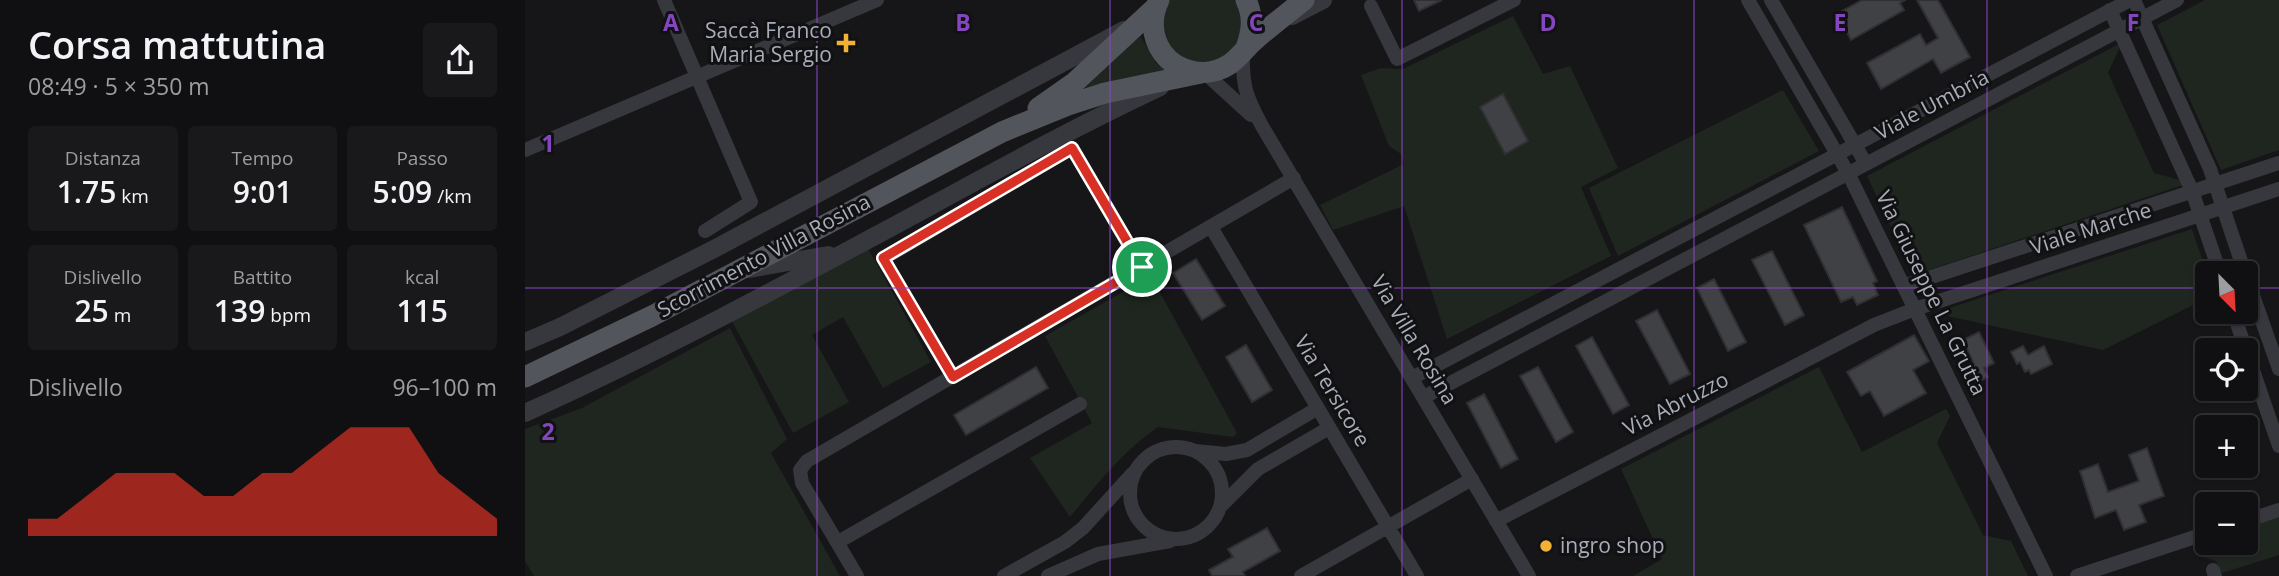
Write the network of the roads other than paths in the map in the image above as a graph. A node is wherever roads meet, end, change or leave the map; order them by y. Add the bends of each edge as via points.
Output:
1 (664, 0) edge
2 (877, 0) edge
3 (1246, 0) edge
4 (1304, 0) edge
5 (1323, 0) edge
6 (1514, 0) edge
7 (1748, 0) edge
8 (1771, 0) edge
9 (2132, 0) edge
10 (2177, 0) edge
11 (1158, 2) edge
12 (1371, 6) dead end
13 (2110, 10) junction
14 (2142, 18) junction
15 (1139, 22) junction
16 (1785, 24) junction
17 (1267, 30) junction
18 (2119, 30) junction
19 (1768, 34) junction
20 (1244, 50) junction
21 (1197, 73) junction
22 (697, 77) junction
23 (1262, 126) junction
24 (1002, 132) junction
25 (1855, 145) junction
26 (525, 150) edge
27 (1837, 154) junction
28 (2279, 163) edge
29 (1866, 164) junction
30 (1848, 173) junction
31 (1294, 178) junction
32 (2215, 184) junction
33 (2279, 189) edge
34 (2192, 191) junction
35 (2222, 208) junction
36 (2200, 215) junction
37 (1211, 227) junction
38 (1696, 228) junction
39 (705, 231) dead end
40 (1707, 248) junction
41 (846, 252) junction
42 (2216, 261) edge
43 (2241, 261) edge
44 (1142, 267) junction
45 (732, 272) junction
46 (1570, 295) junction
47 (1910, 298) junction
48 (2258, 310) edge
49 (1580, 315) junction
50 (2237, 324) edge
51 (525, 342) edge
52 (1457, 355) junction
53 (2279, 369) edge
54 (530, 372) edge
55 (1467, 374) junction
56 (953, 377) junction
57 (1412, 379) junction
58 (1424, 397) junction
59 (1080, 404) dead end
60 (1318, 408) junction
61 (525, 413) edge
62 (1329, 428) junction
63 (2279, 446) edge
64 (1195, 451) junction
65 (1141, 464) junction
66 (1472, 479) junction
67 (1220, 507) junction
68 (2279, 510) edge
69 (2258, 517) edge
70 (1496, 521) junction
71 (1388, 527) junction
72 (2195, 537) edge
73 (1176, 540) junction
74 (838, 542) junction
75 (1323, 571) edge
76 (857, 576) edge
77 (1004, 576) edge
78 (1048, 576) edge
79 (1301, 576) edge
80 (1417, 576) edge
81 (1529, 576) edge
82 (2046, 576) edge
83 (2077, 576) edge

1 - 22 street
2 - 22 street
3 - 20 main road via 1252,18
4 - 17 main road, Scorrimento Villa Rosina
5 - 17 street
6 - 12 street via 1397,60
7 - 19 street, Via Giuseppe La Grutta
8 - 16 street
9 - 13 street, Viale Umbria
9 - 14 street
10 - 14 street, Viale Umbria
11 - 15 main road, Scorrimento Villa Rosina
11 - 21 main road via 1153,30 1161,51
13 - 18 street
13 - 25 street, Viale Umbria
14 - 18 street, Viale Umbria
14 - 32 street
15 - 24 main road, Scorrimento Villa Rosina via 1075,82
15 - 51 street via 714,250
16 - 19 street
16 - 25 street
17 - 20 main road, Scorrimento Villa Rosina
18 - 29 street, Viale Umbria
18 - 34 street
19 - 27 street, Via Giuseppe La Grutta
20 - 21 main road, Scorrimento Villa Rosina via 1224,68
20 - 23 street, Via Villa Rosina via 1242,76
21 - 23 street, Via Villa Rosina via 1235,99
21 - 24 main road, Scorrimento Villa Rosina via 1105,93
21 - 41 street via 1097,116
22 - 26 street
22 - 39 street via 751,202
23 - 31 street, Via Villa Rosina
24 - 45 main road, Scorrimento Villa Rosina
25 - 27 street, Viale Umbria
25 - 29 street
27 - 30 street, Via Giuseppe La Grutta
27 - 38 street, Viale Umbria
28 - 32 street, Viale Marche
29 - 30 street, Viale Umbria
30 - 40 street, Viale Umbria
30 - 47 street, Via Giuseppe La Grutta
31 - 37 street
31 - 57 street, Via Villa Rosina
32 - 34 street, Viale Marche
32 - 35 street
33 - 35 street, Viale Marche
34 - 36 street
34 - 47 street, Viale Marche via 1940,274
35 - 36 street, Viale Marche
35 - 43 street
36 - 42 street
36 - 47 street, Viale Marche
37 - 44 street
37 - 60 street, Via Tersicore
38 - 40 street
38 - 46 street, Viale Umbria
40 - 49 street, Viale Umbria
41 - 45 street
41 - 61 street
44 - 56 street
44 - 56 street via 1072,148 883,258
45 - 54 main road, Scorrimento Villa Rosina via 652,316
46 - 49 street
46 - 52 street, Viale Umbria
47 - 70 street, Via Abruzzo via 1874,325
47 - 82 street, Via Giuseppe La Grutta
48 - 53 street
49 - 55 street, Viale Umbria
50 - 63 street
52 - 55 street
52 - 57 street, Viale Umbria
55 - 58 street, Viale Umbria
56 - 74 street via 807,461 800,470 802,483
57 - 58 street, Via Villa Rosina
58 - 66 street, Via Villa Rosina
59 - 74 street
60 - 62 street, Via Tersicore
60 - 64 street via 1247,450 1226,454
62 - 67 street via 1258,470
62 - 71 street, Via Tersicore
64 - 65 street via 1166,448
64 - 67 street via 1218,474
65 - 73 street via 1133,476 1131,506 1148,530
65 - 77 street via 1074,535
66 - 70 street, Via Villa Rosina
66 - 71 street
67 - 73 street via 1203,531
68 - 69 street
70 - 81 street, Via Villa Rosina
71 - 75 street
71 - 80 street, Via Tersicore
72 - 83 street
73 - 78 street via 1098,554
74 - 76 street
75 - 79 street

